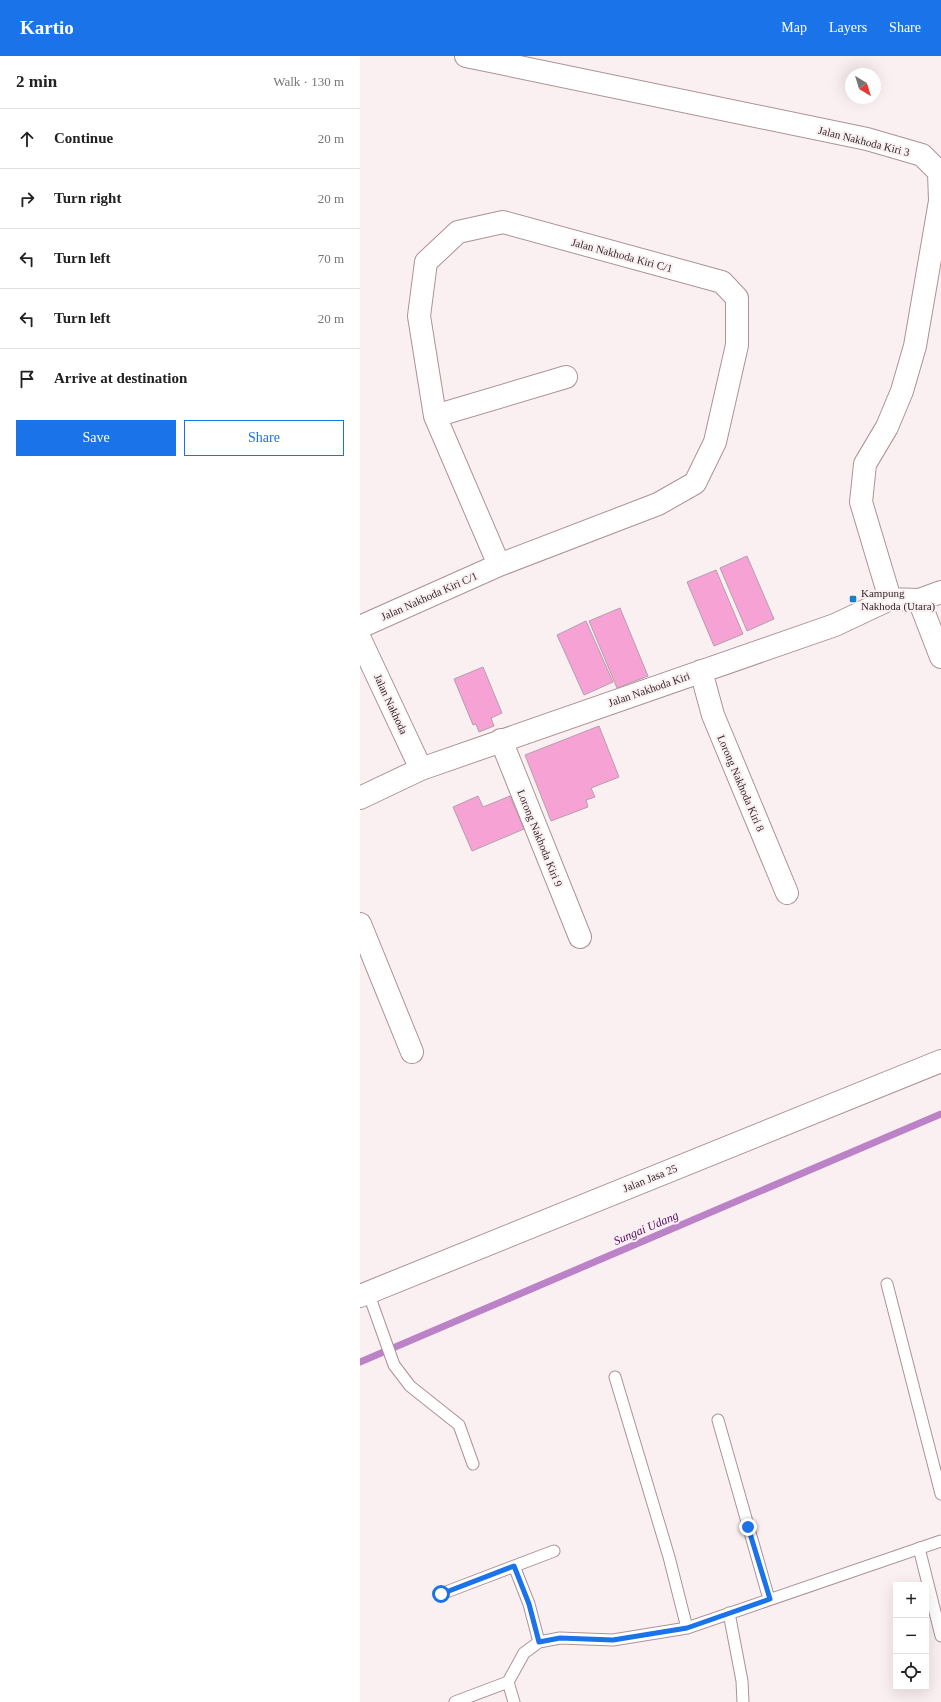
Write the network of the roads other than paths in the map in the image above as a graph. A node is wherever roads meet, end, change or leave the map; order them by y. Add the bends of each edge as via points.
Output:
1 (466, 56) edge
2 (566, 377) dead end
3 (435, 416) junction
4 (499, 565) junction
5 (941, 592) edge
6 (890, 599) junction
7 (920, 600) junction
8 (360, 627) edge
9 (360, 639) edge
10 (941, 657) edge
11 (701, 671) junction
12 (501, 740) junction
13 (421, 769) junction
14 (360, 798) edge
15 (787, 893) dead end
16 (360, 924) edge
17 (580, 937) dead end
18 (412, 1052) dead end
19 (941, 1061) edge
20 (887, 1284) dead end
21 (364, 1294) edge
22 (615, 1377) dead end
23 (718, 1420) dead end
24 (473, 1464) dead end
25 (941, 1494) edge
26 (941, 1541) edge
27 (919, 1548) junction
28 (554, 1551) dead end
29 (514, 1566) junction
30 (441, 1594) dead end
31 (770, 1599) junction
32 (729, 1613) junction
33 (687, 1628) junction
34 (941, 1636) edge
35 (539, 1642) junction
36 (508, 1682) junction
37 (455, 1702) edge
38 (514, 1702) edge
39 (742, 1702) edge

1 - 6 street, Jalan Nakhoda Kiri 3 via 867,139 922,155 938,172 940,201 915,346 902,391 887,427 865,464 861,502
2 - 3 street
3 - 4 street, Jalan Nakhoda Kiri C/1
3 - 4 street, Jalan Nakhoda Kiri C/1 via 419,316 426,262 458,232 503,222 722,282 737,298 737,345 715,442 695,483 658,504
4 - 8 street, Jalan Nakhoda Kiri C/1
5 - 7 street, Jalan Nakhoda Kiri
6 - 7 street, Jalan Nakhoda Kiri
6 - 11 street, Jalan Nakhoda Kiri via 835,626
7 - 10 street
9 - 13 street, Jalan Nakhoda
11 - 12 street, Jalan Nakhoda Kiri
11 - 15 street, Lorong Nakhoda Kiri 8 via 713,715
12 - 13 street, Jalan Nakhoda Kiri
12 - 17 street, Lorong Nakhoda Kiri 9
13 - 14 street, Jalan Nakhoda Kiri
16 - 18 street
19 - 21 street, Jalan Jasa 25
20 - 25 lane
21 - 24 lane via 381,1325 394,1365 410,1386 459,1425
22 - 33 lane via 669,1557
23 - 31 lane
26 - 27 lane
27 - 31 lane
27 - 34 lane
28 - 29 lane
29 - 30 lane
29 - 35 lane via 529,1604
31 - 32 lane
32 - 33 lane
32 - 39 lane via 742,1681
33 - 35 lane via 613,1640 560,1638
35 - 36 lane via 524,1653
36 - 37 lane
36 - 38 lane

